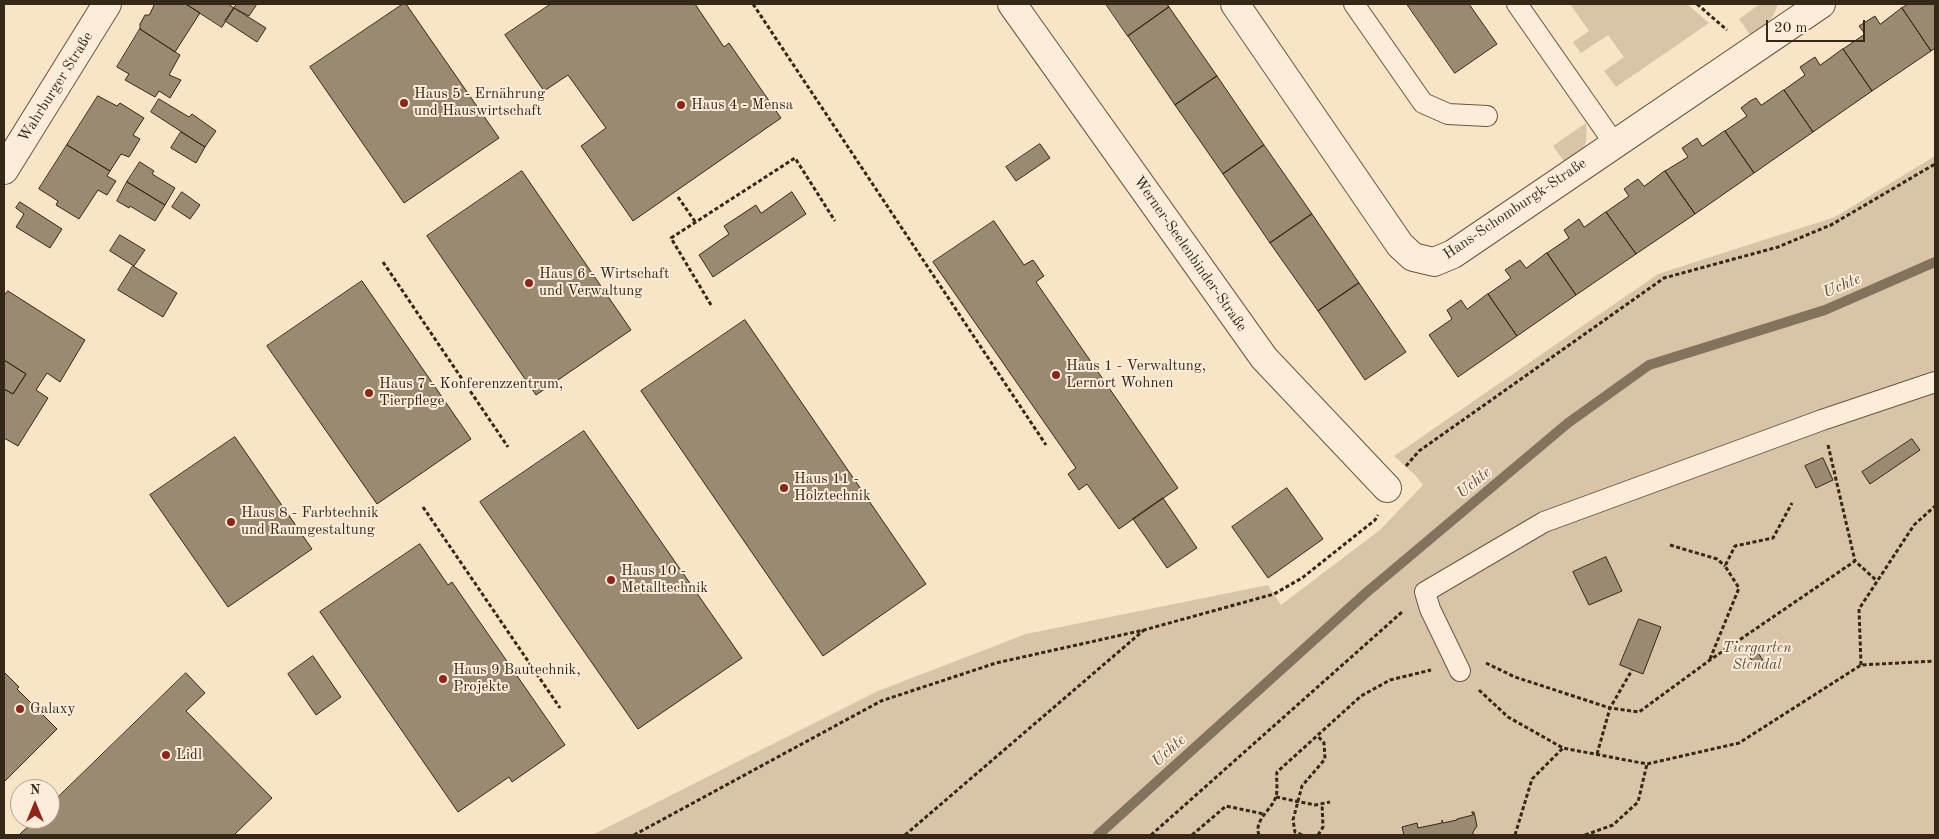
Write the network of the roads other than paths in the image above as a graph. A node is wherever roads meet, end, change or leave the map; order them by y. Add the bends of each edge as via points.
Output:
1 (107, 4) edge
2 (1012, 4) edge
3 (1235, 4) edge
4 (1354, 4) edge
5 (1517, 4) edge
6 (1808, 7) edge
7 (1486, 116) dead end
8 (1614, 143) junction
9 (4, 170) edge
10 (1935, 382) edge
11 (1387, 488) road end
12 (1460, 671) road end

1 - 9 street, Wahrburger Straße
2 - 11 street, Werner-Seelenbinder-Straße via 1264,358
3 - 8 street, Hans-Schomburgk-Straße via 1400,245 1413,258 1434,262 1453,254
4 - 7 lane via 1423,102 1448,114
5 - 8 lane
6 - 8 street, Hans-Schomburgk-Straße via 1751,51
10 - 12 lane via 1544,522 1425,592

